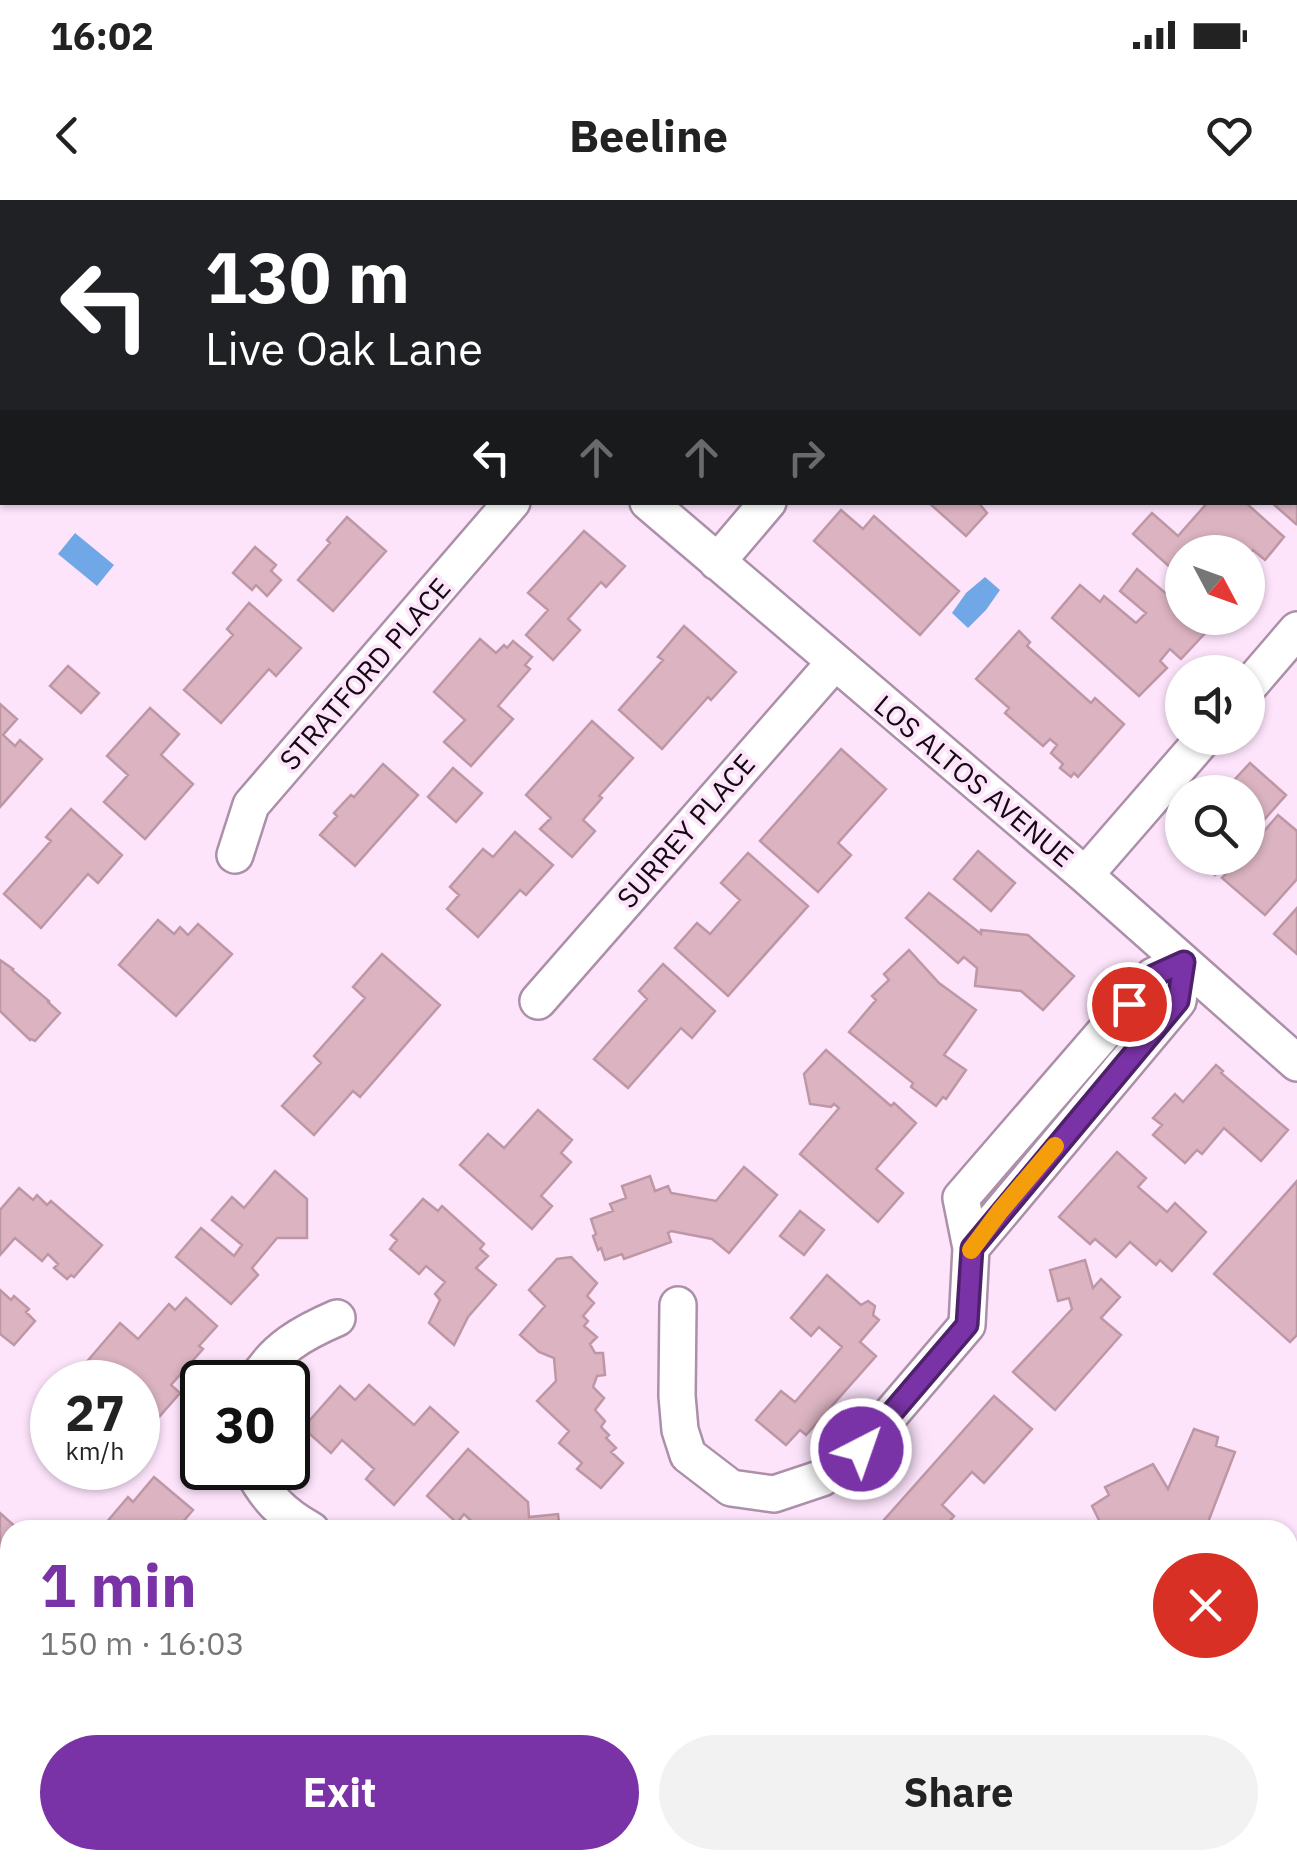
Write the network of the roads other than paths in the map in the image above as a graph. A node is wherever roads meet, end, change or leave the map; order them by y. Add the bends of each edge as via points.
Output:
1 (509, 505) edge
2 (651, 505) edge
3 (765, 505) edge
4 (717, 562) junction
5 (1297, 630) edge
6 (834, 662) junction
7 (1265, 667) edge
8 (1189, 755) edge
9 (235, 855) dead end
10 (1085, 875) junction
11 (1184, 962) junction
12 (538, 1000) dead end
13 (1297, 1063) edge
14 (678, 1305) dead end
15 (337, 1318) dead end
16 (272, 1360) edge
17 (263, 1490) edge
18 (294, 1520) edge

1 - 9 street, STRATFORD PLACE via 251,806
2 - 4 street, LOS ALTOS AVENUE
3 - 4 street
4 - 6 street, LOS ALTOS AVENUE
5 - 7 street
6 - 10 street, LOS ALTOS AVENUE
6 - 12 street, SURREY PLACE
8 - 10 street
10 - 11 street, LOS ALTOS AVENUE
11 - 13 street, LOS ALTOS AVENUE
11 - 14 street via 1153,976 961,1198 972,1248 967,1325 861,1449 822,1478 774,1494 731,1488 688,1455 677,1396
15 - 16 street via 306,1331
17 - 18 street

